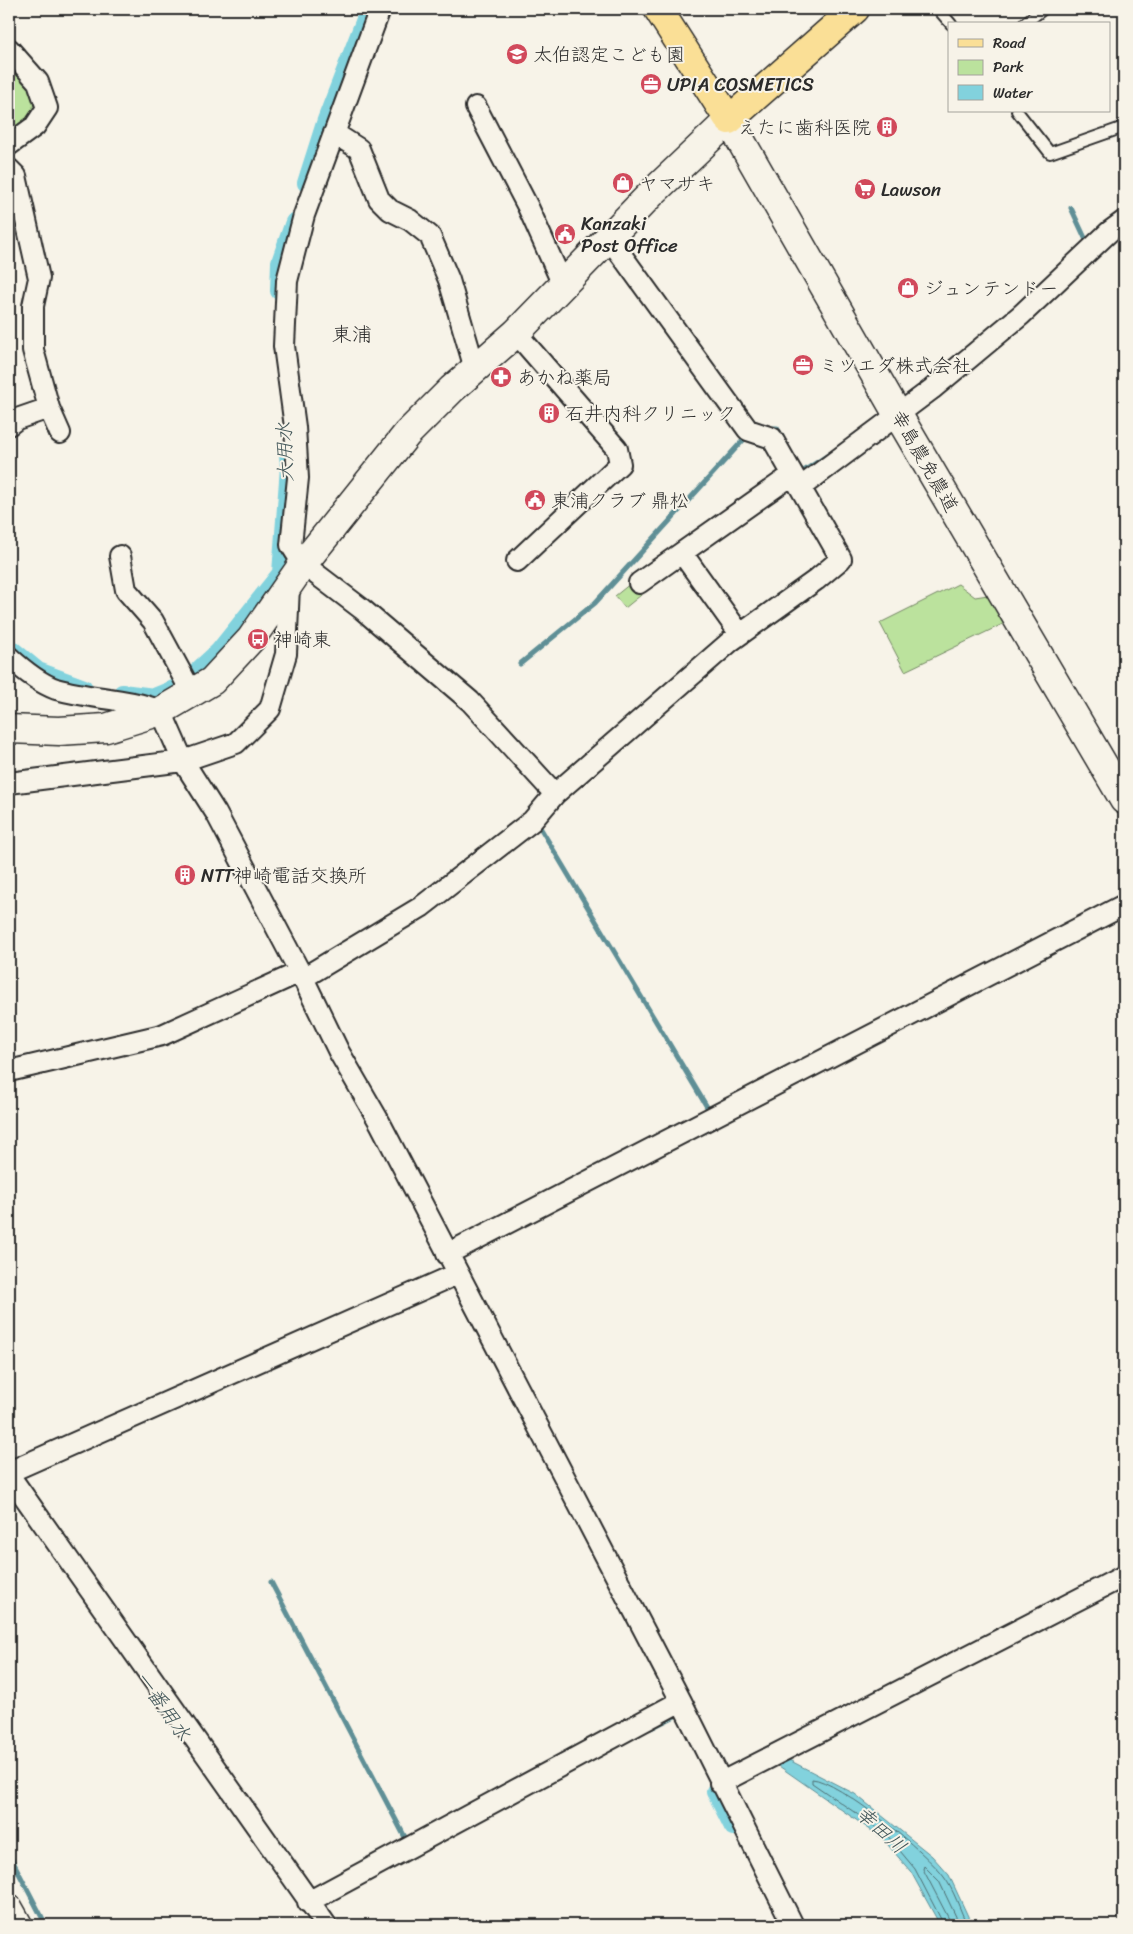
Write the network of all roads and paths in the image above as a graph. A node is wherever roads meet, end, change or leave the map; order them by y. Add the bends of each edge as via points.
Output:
1 (380, 9) edge
2 (658, 9) edge
3 (855, 9) edge
4 (938, 9) edge
5 (1043, 9) edge
6 (949, 22) edge
7 (1027, 22) edge
8 (9, 49) edge
9 (476, 107) dead end
10 (1018, 112) edge
11 (729, 120) junction
12 (1124, 127) edge
13 (334, 133) junction
14 (9, 145) edge
15 (9, 169) edge
16 (1124, 220) edge
17 (609, 238) junction
18 (563, 286) junction
19 (516, 333) junction
20 (475, 369) junction
21 (49, 408) junction
22 (898, 415) junction
23 (9, 425) edge
24 (60, 433) dead end
25 (796, 481) junction
26 (682, 553) junction
27 (120, 556) dead end
28 (517, 561) dead end
29 (296, 575) junction
30 (639, 583) dead end
31 (740, 634) junction
32 (9, 657) edge
33 (187, 684) junction
34 (161, 711) junction
35 (9, 729) edge
36 (184, 761) junction
37 (9, 784) edge
38 (556, 794) junction
39 (1124, 800) edge
40 (1124, 905) edge
41 (305, 975) junction
42 (9, 1071) edge
43 (451, 1252) junction
44 (457, 1274) junction
45 (9, 1474) edge
46 (1124, 1576) edge
47 (681, 1701) junction
48 (726, 1780) junction
49 (308, 1902) junction
50 (9, 1908) edge
51 (18, 1925) edge
52 (326, 1925) edge
53 (793, 1925) edge

1 - 13 street
2 - 11 main road
3 - 11 main road
4 - 6 lane
5 - 7 lane
8 - 14 street via 38,82 47,108 35,126
9 - 18 street via 528,207
10 - 12 lane via 1050,153
11 - 17 street
11 - 22 street, 幸島農免農道
13 - 20 street via 359,149 379,199 430,236 449,280
13 - 29 street via 304,216 287,281 284,346 298,478 290,545
15 - 21 street via 16,176 39,278 33,306 33,350
16 - 22 street via 1020,316
17 - 18 street
17 - 25 street via 748,430 772,438
18 - 19 street
19 - 20 street
19 - 28 street via 617,449 620,464
20 - 29 street via 407,434
21 - 23 street
21 - 24 street
22 - 25 street
22 - 39 street, 幸島農免農道
25 - 26 street
25 - 31 street via 841,559
26 - 30 street
26 - 31 street
27 - 33 street via 126,590 153,622
29 - 33 street via 251,639 212,681
29 - 36 street via 286,654 270,709 236,742
29 - 38 street via 362,609 470,701
31 - 38 street
32 - 34 street via 26,672 55,688 140,703
33 - 34 street
34 - 35 street via 106,728 60,731
34 - 36 street
36 - 37 street
36 - 41 street
38 - 41 street via 532,821 421,907
40 - 43 street
41 - 42 street via 162,1035
41 - 43 street via 339,1052
43 - 44 street
44 - 45 street
44 - 47 street
45 - 49 street
46 - 48 street
47 - 48 street
47 - 49 street
48 - 53 street
49 - 52 street
50 - 51 street

